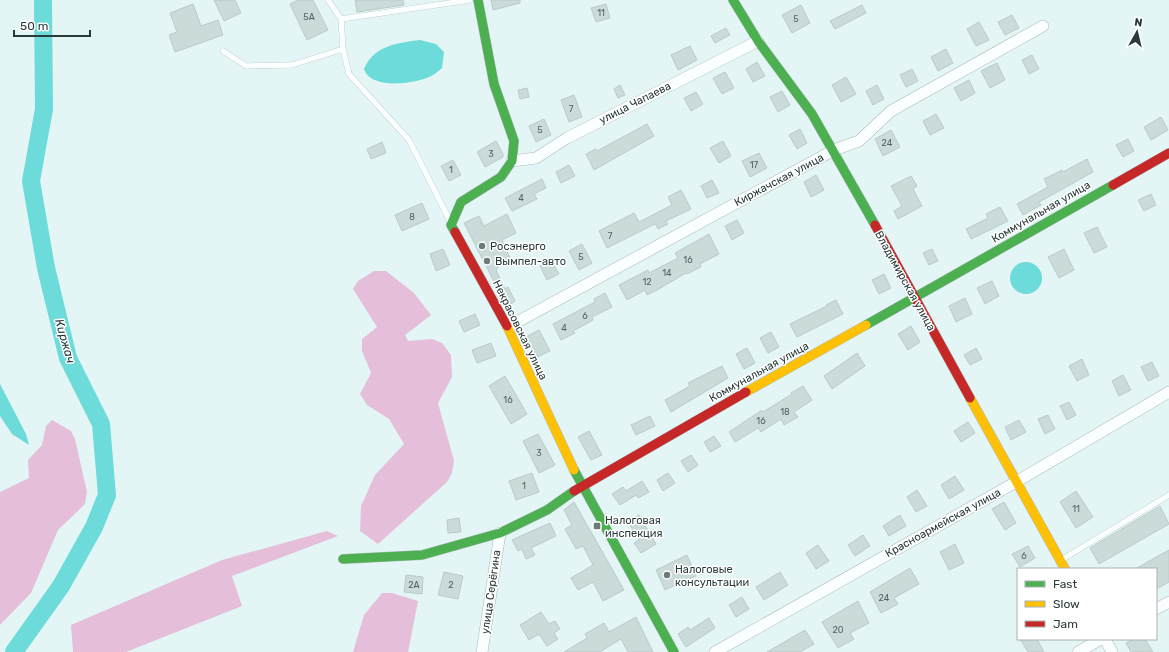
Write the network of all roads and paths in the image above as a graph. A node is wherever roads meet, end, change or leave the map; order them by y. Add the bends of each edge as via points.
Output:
1 (328, 0) edge
2 (470, 0) edge
3 (478, 0) edge
4 (733, 0) edge
5 (340, 19) junction
6 (1043, 26) dead end
7 (758, 41) junction
8 (343, 49) junction
9 (223, 51) dead end
10 (834, 150) junction
11 (1169, 154) edge
12 (512, 161) junction
13 (451, 225) junction
14 (915, 298) junction
15 (508, 327) junction
16 (1169, 392) edge
17 (1016, 482) junction
18 (581, 486) junction
19 (1169, 495) edge
20 (500, 533) junction
21 (343, 559) dead end
22 (1060, 560) junction
23 (1065, 568) edge
24 (1169, 602) edge
25 (1157, 608) edge
26 (1099, 640) edge
27 (1106, 640) edge
28 (482, 652) edge
29 (674, 652) edge
30 (715, 652) edge
31 (1078, 652) edge
32 (1112, 652) edge

1 - 5 lane
2 - 5 lane
3 - 12 street via 494,84 514,141
4 - 7 street, Владимирская улица
5 - 8 lane
6 - 10 street, Киржачская улица via 891,111 859,141
7 - 10 street, Владимирская улица via 812,114
7 - 12 street, улица Чапаева via 567,138 536,158
8 - 9 lane via 292,65 246,66
8 - 13 lane via 349,74 410,140
10 - 14 street, Владимирская улица
10 - 15 street, Киржачская улица
11 - 14 street, Коммунальная улица
12 - 13 street via 501,177 461,202
13 - 15 street, Некрасовская улица
14 - 17 street, Владимирская улица
14 - 18 street, Коммунальная улица
15 - 18 street, Некрасовская улица
16 - 17 street, Красноармейская улица
17 - 22 street, Владимирская улица
17 - 30 street, Красноармейская улица
18 - 20 street, Коммунальная улица via 547,510
18 - 29 street, Некрасовская улица
19 - 22 lane
20 - 21 street, Коммунальная улица via 422,555
20 - 28 street, улица Серёгина
22 - 23 street, Владимирская улица
24 - 25 street
26 - 31 street
27 - 32 street

